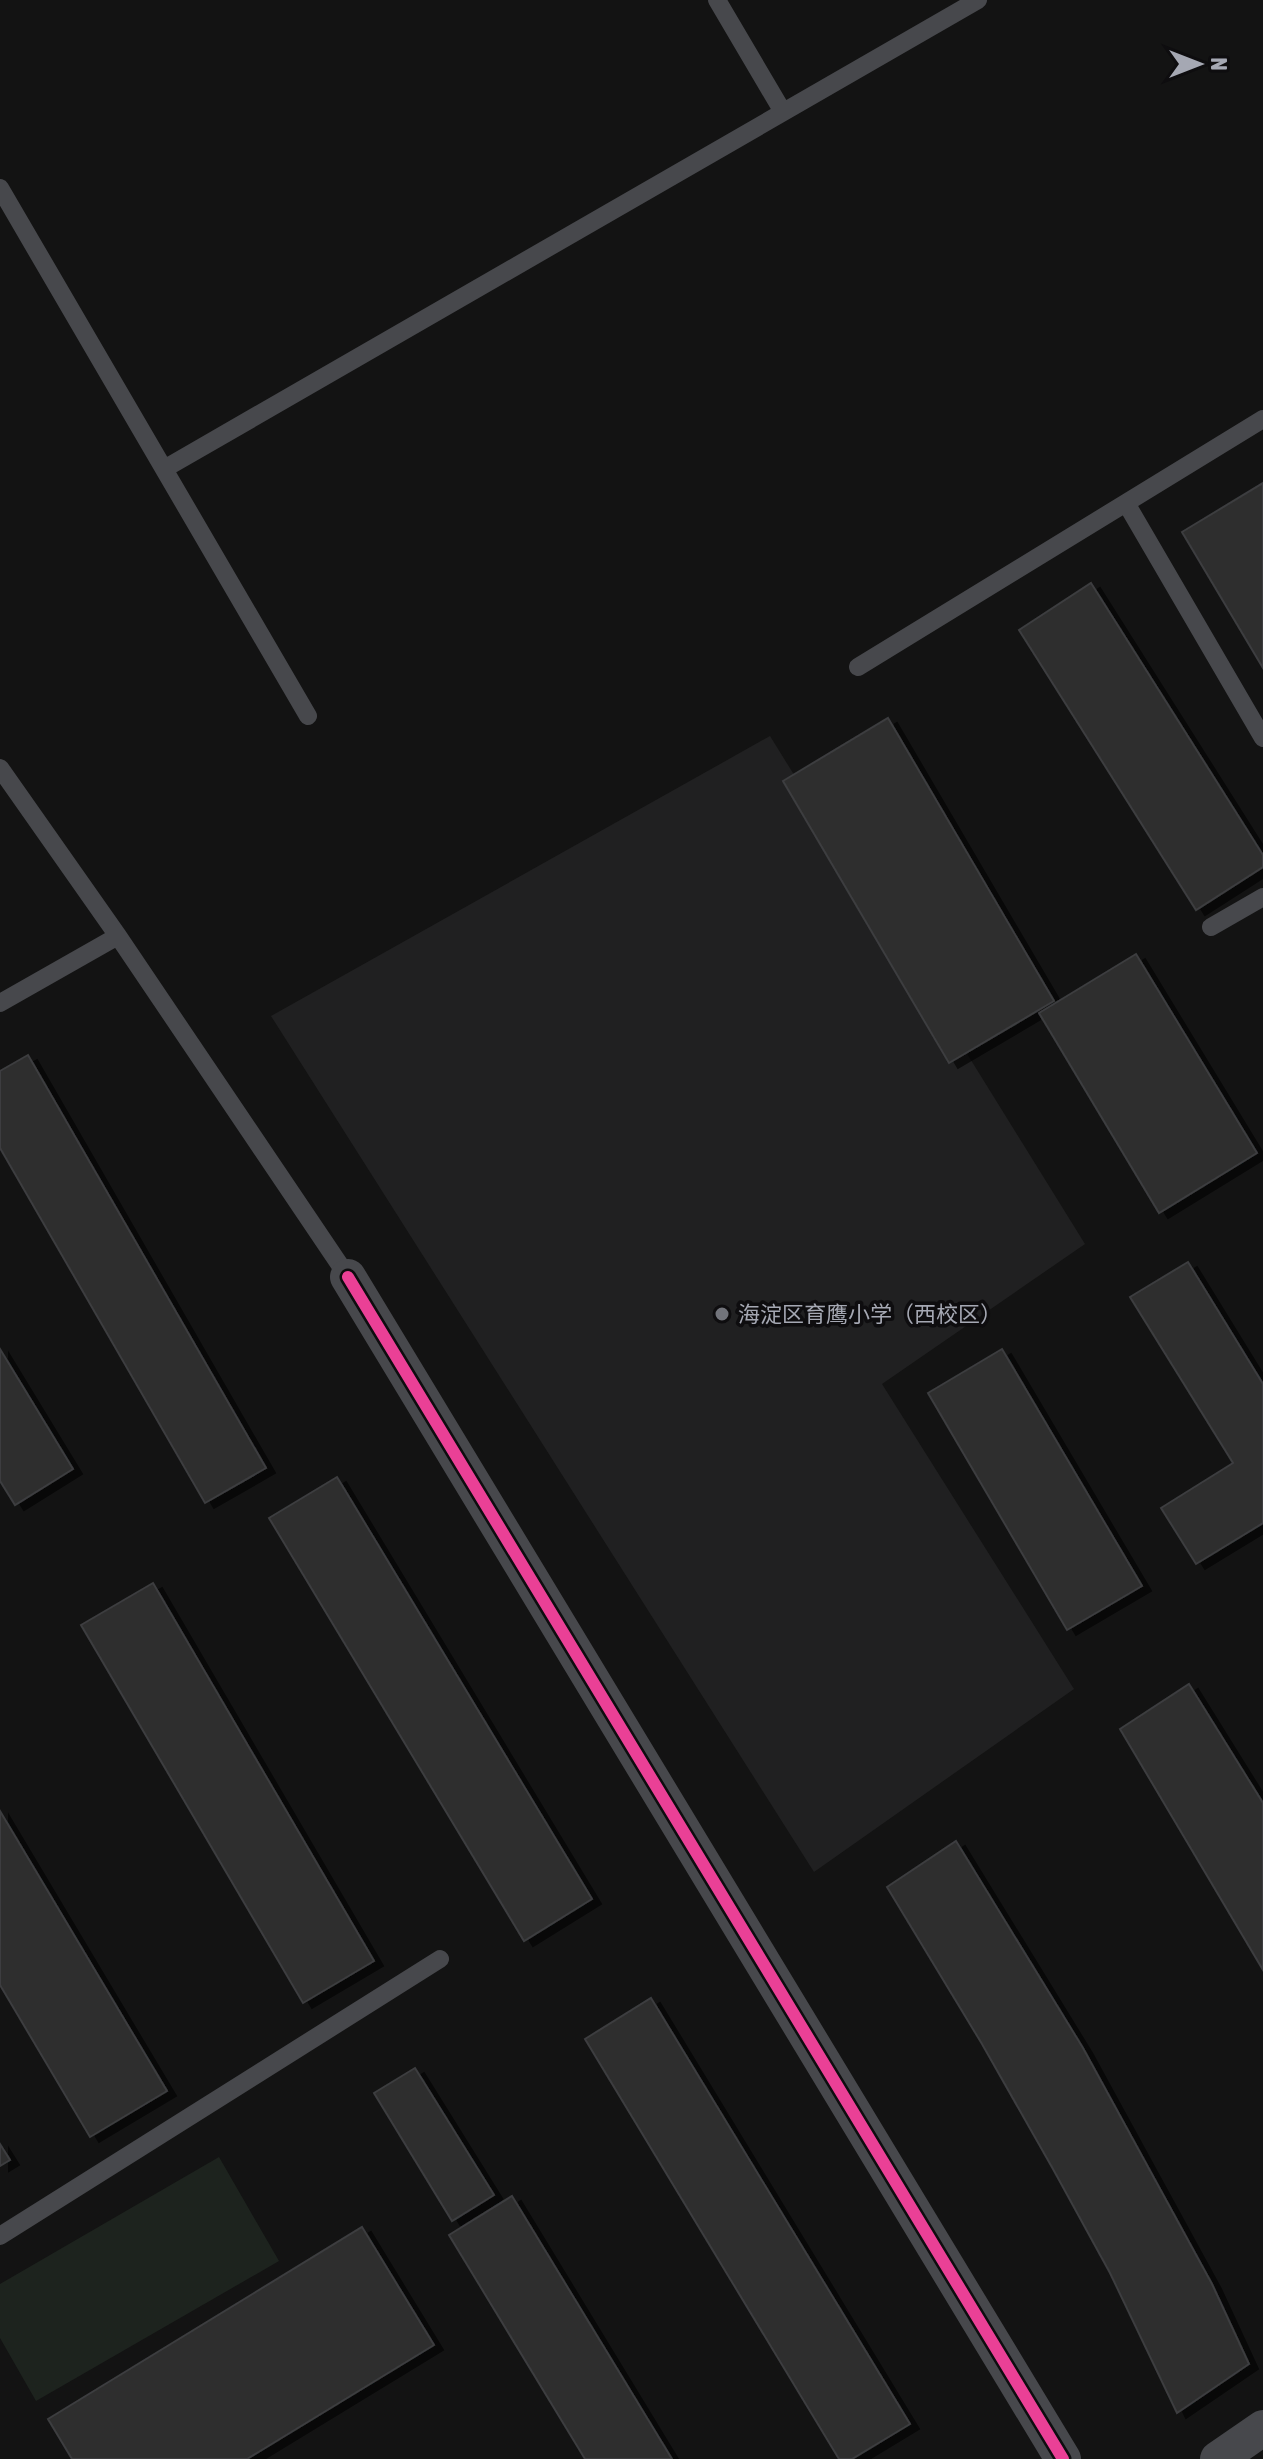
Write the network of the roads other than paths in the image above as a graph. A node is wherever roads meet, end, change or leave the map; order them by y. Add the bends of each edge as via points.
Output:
1 (717, 0) edge
2 (978, 0) edge
3 (783, 112) junction
4 (0, 188) edge
5 (1263, 419) edge
6 (164, 469) junction
7 (1126, 503) junction
8 (858, 667) dead end
9 (308, 716) dead end
10 (1263, 738) edge
11 (0, 768) edge
12 (1263, 897) edge
13 (1211, 927) dead end
14 (118, 936) junction
15 (0, 1003) edge
16 (348, 1277) joint
17 (440, 1959) dead end
18 (0, 2236) edge
19 (1263, 2428) edge
20 (1063, 2459) edge
21 (1218, 2459) edge

1 - 3 lane
2 - 3 lane
3 - 6 lane
4 - 6 lane
5 - 7 lane
6 - 9 lane
7 - 8 lane
7 - 10 lane
11 - 14 lane
12 - 13 lane
14 - 15 lane
14 - 16 lane
16 - 20 street
17 - 18 lane
19 - 21 street

